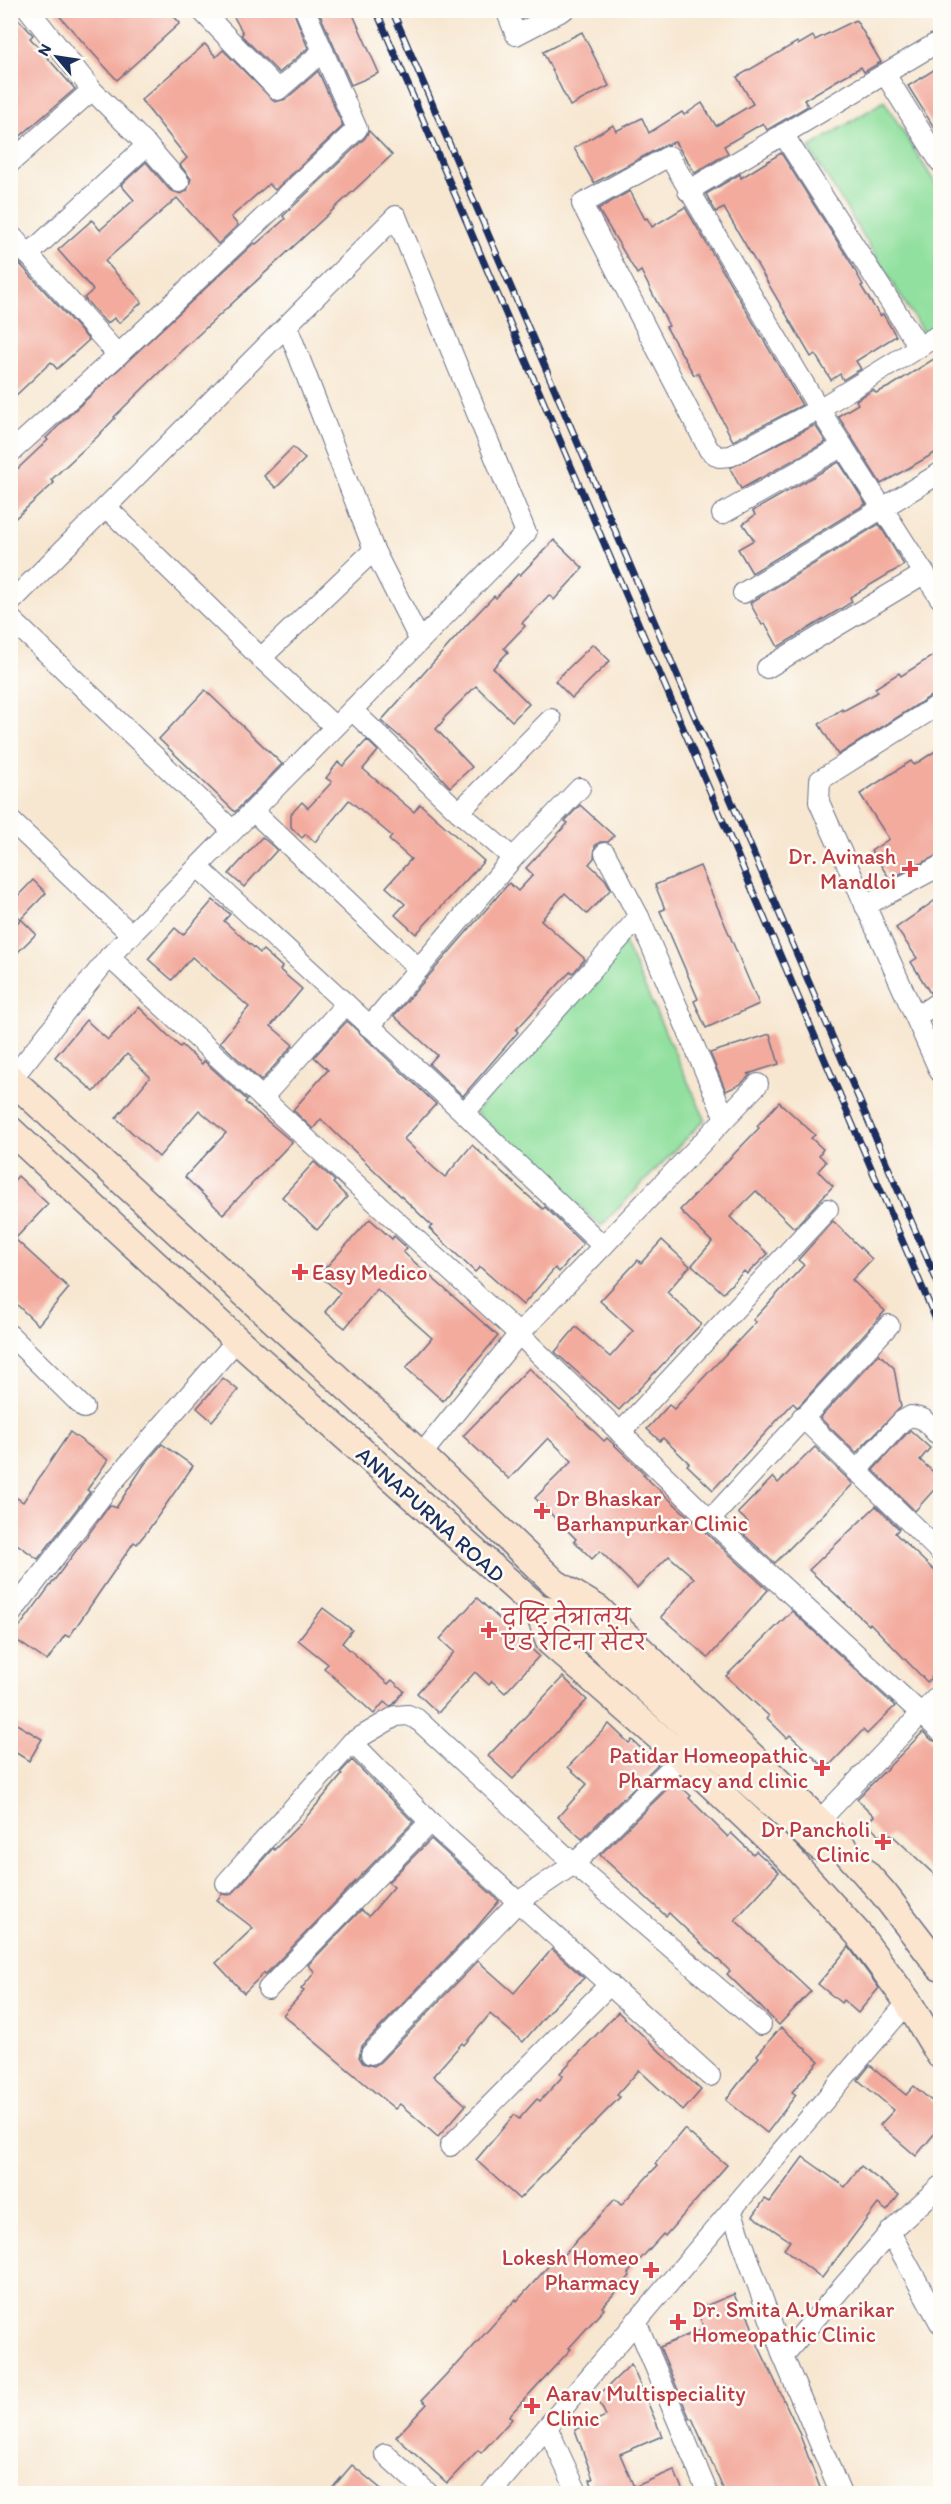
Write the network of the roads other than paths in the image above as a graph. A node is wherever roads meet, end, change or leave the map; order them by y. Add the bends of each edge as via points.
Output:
1 (29, 10) edge
2 (201, 10) edge
3 (305, 10) edge
4 (506, 10) edge
5 (564, 10) edge
6 (940, 41) edge
7 (323, 51) junction
8 (885, 74) junction
9 (92, 90) junction
10 (783, 134) junction
11 (147, 146) junction
12 (940, 162) edge
13 (10, 163) edge
14 (179, 182) dead end
15 (688, 190) junction
16 (10, 234) edge
17 (27, 255) junction
18 (287, 326) junction
19 (940, 334) edge
20 (919, 347) junction
21 (118, 355) junction
22 (819, 408) junction
23 (843, 446) junction
24 (12, 448) edge
25 (940, 473) edge
26 (106, 507) junction
27 (882, 508) junction
28 (722, 514) dead end
29 (374, 550) junction
30 (925, 573) junction
31 (743, 593) dead end
32 (940, 598) edge
33 (10, 603) edge
34 (10, 618) edge
35 (420, 641) junction
36 (261, 658) junction
37 (767, 668) dead end
38 (940, 704) edge
39 (352, 710) junction
40 (551, 719) dead end
41 (335, 727) junction
42 (580, 788) dead end
43 (253, 811) junction
44 (459, 812) junction
45 (10, 819) edge
46 (234, 831) junction
47 (605, 853) dead end
48 (513, 858) junction
49 (940, 866) edge
50 (198, 867) junction
51 (865, 906) junction
52 (639, 917) junction
53 (132, 934) junction
54 (109, 957) junction
55 (418, 969) junction
56 (940, 1001) edge
57 (346, 1004) junction
58 (916, 1017) junction
59 (369, 1027) junction
60 (940, 1072) edge
61 (11, 1080) edge
62 (758, 1084) dead end
63 (262, 1098) junction
64 (464, 1113) junction
65 (724, 1118) junction
66 (10, 1130) edge
67 (828, 1209) dead end
68 (603, 1246) junction
69 (889, 1325) dead end
70 (519, 1334) junction
71 (10, 1335) edge
72 (237, 1340) junction
73 (84, 1408) dead end
74 (802, 1418) junction
75 (620, 1433) junction
76 (936, 1433) dead end
77 (421, 1455) junction
78 (856, 1471) junction
79 (710, 1520) junction
80 (940, 1552) edge
81 (555, 1583) junction
82 (558, 1614) junction
83 (10, 1615) edge
84 (940, 1694) edge
85 (921, 1713) junction
86 (940, 1731) edge
87 (352, 1742) junction
88 (682, 1757) junction
89 (819, 1821) junction
90 (430, 1822) junction
91 (574, 1864) junction
92 (226, 1883) dead end
93 (518, 1902) junction
94 (940, 1967) edge
95 (610, 1984) junction
96 (940, 1986) edge
97 (268, 1989) dead end
98 (908, 2002) junction
99 (762, 2025) dead end
100 (371, 2054) dead end
101 (940, 2055) edge
102 (710, 2076) dead end
103 (450, 2146) dead end
104 (940, 2186) edge
105 (731, 2210) junction
106 (891, 2232) junction
107 (636, 2321) junction
108 (940, 2323) edge
109 (783, 2356) junction
110 (547, 2427) junction
111 (385, 2454) dead end
112 (429, 2493) edge
113 (490, 2493) edge
114 (578, 2493) edge
115 (708, 2493) edge
116 (841, 2493) edge

1 - 9 street
2 - 7 street via 278,90
3 - 7 street
4 - 5 street via 516,35
6 - 8 street
7 - 21 street via 357,129
8 - 10 street
8 - 12 street
9 - 11 street
9 - 13 street
10 - 15 street
10 - 20 street
11 - 14 street
11 - 17 street
15 - 22 street
15 - 22 street via 669,156 582,204 709,450 719,456 731,456
16 - 17 street
17 - 21 street
18 - 26 street
18 - 29 street
18 - 35 street via 396,216 526,533
19 - 20 street
20 - 22 street
21 - 24 street
22 - 23 street
23 - 27 street
23 - 28 street
25 - 27 street
26 - 33 street
26 - 36 street
27 - 30 street
27 - 31 street
29 - 35 street
29 - 36 street
30 - 32 street
30 - 37 street
34 - 46 street
35 - 39 street
36 - 41 street
38 - 51 street via 820,780 819,802
39 - 41 street
39 - 44 street
40 - 44 street
41 - 43 street
42 - 48 street
43 - 46 street
43 - 55 street
44 - 48 street
45 - 53 street
46 - 50 street
47 - 52 street
48 - 55 street
49 - 51 street
50 - 53 street
50 - 57 street
51 - 58 street
52 - 64 street
52 - 65 street
53 - 54 street
54 - 61 street
54 - 63 street
55 - 59 street
56 - 58 street
57 - 59 street
57 - 63 street
58 - 60 street
59 - 64 street
61 - 77 main road, ANNAPURNA ROAD
62 - 65 street
63 - 70 street
64 - 68 street
65 - 68 street
66 - 72 main road, ANNAPURNA ROAD
67 - 75 street
68 - 70 street
69 - 74 street
70 - 75 street
70 - 77 street
71 - 73 street
72 - 82 main road, ANNAPURNA ROAD
72 - 83 street via 111,1483
74 - 78 street
74 - 79 street
75 - 79 street
76 - 78 street via 923,1419 910,1416
77 - 81 main road, ANNAPURNA ROAD
78 - 80 street
79 - 85 street
81 - 82 main road
81 - 89 main road, ANNAPURNA ROAD via 598,1609
82 - 88 main road, ANNAPURNA ROAD via 549,1641
82 - 96 main road via 861,1885
84 - 85 street
85 - 86 street
85 - 89 street
87 - 90 street
87 - 91 street via 396,1716 417,1719
87 - 92 street
88 - 91 street
88 - 98 main road, ANNAPURNA ROAD via 787,1856 859,1935
89 - 94 main road, ANNAPURNA ROAD via 884,1894
90 - 93 street
90 - 97 street
91 - 93 street
91 - 99 street
93 - 95 street
93 - 100 street
95 - 102 street
95 - 103 street
98 - 101 main road, ANNAPURNA ROAD
98 - 105 street
104 - 106 street
105 - 107 street
105 - 109 street
106 - 108 street
106 - 109 street
107 - 110 street
107 - 115 street
109 - 116 street
110 - 113 street
110 - 114 street
111 - 112 street

